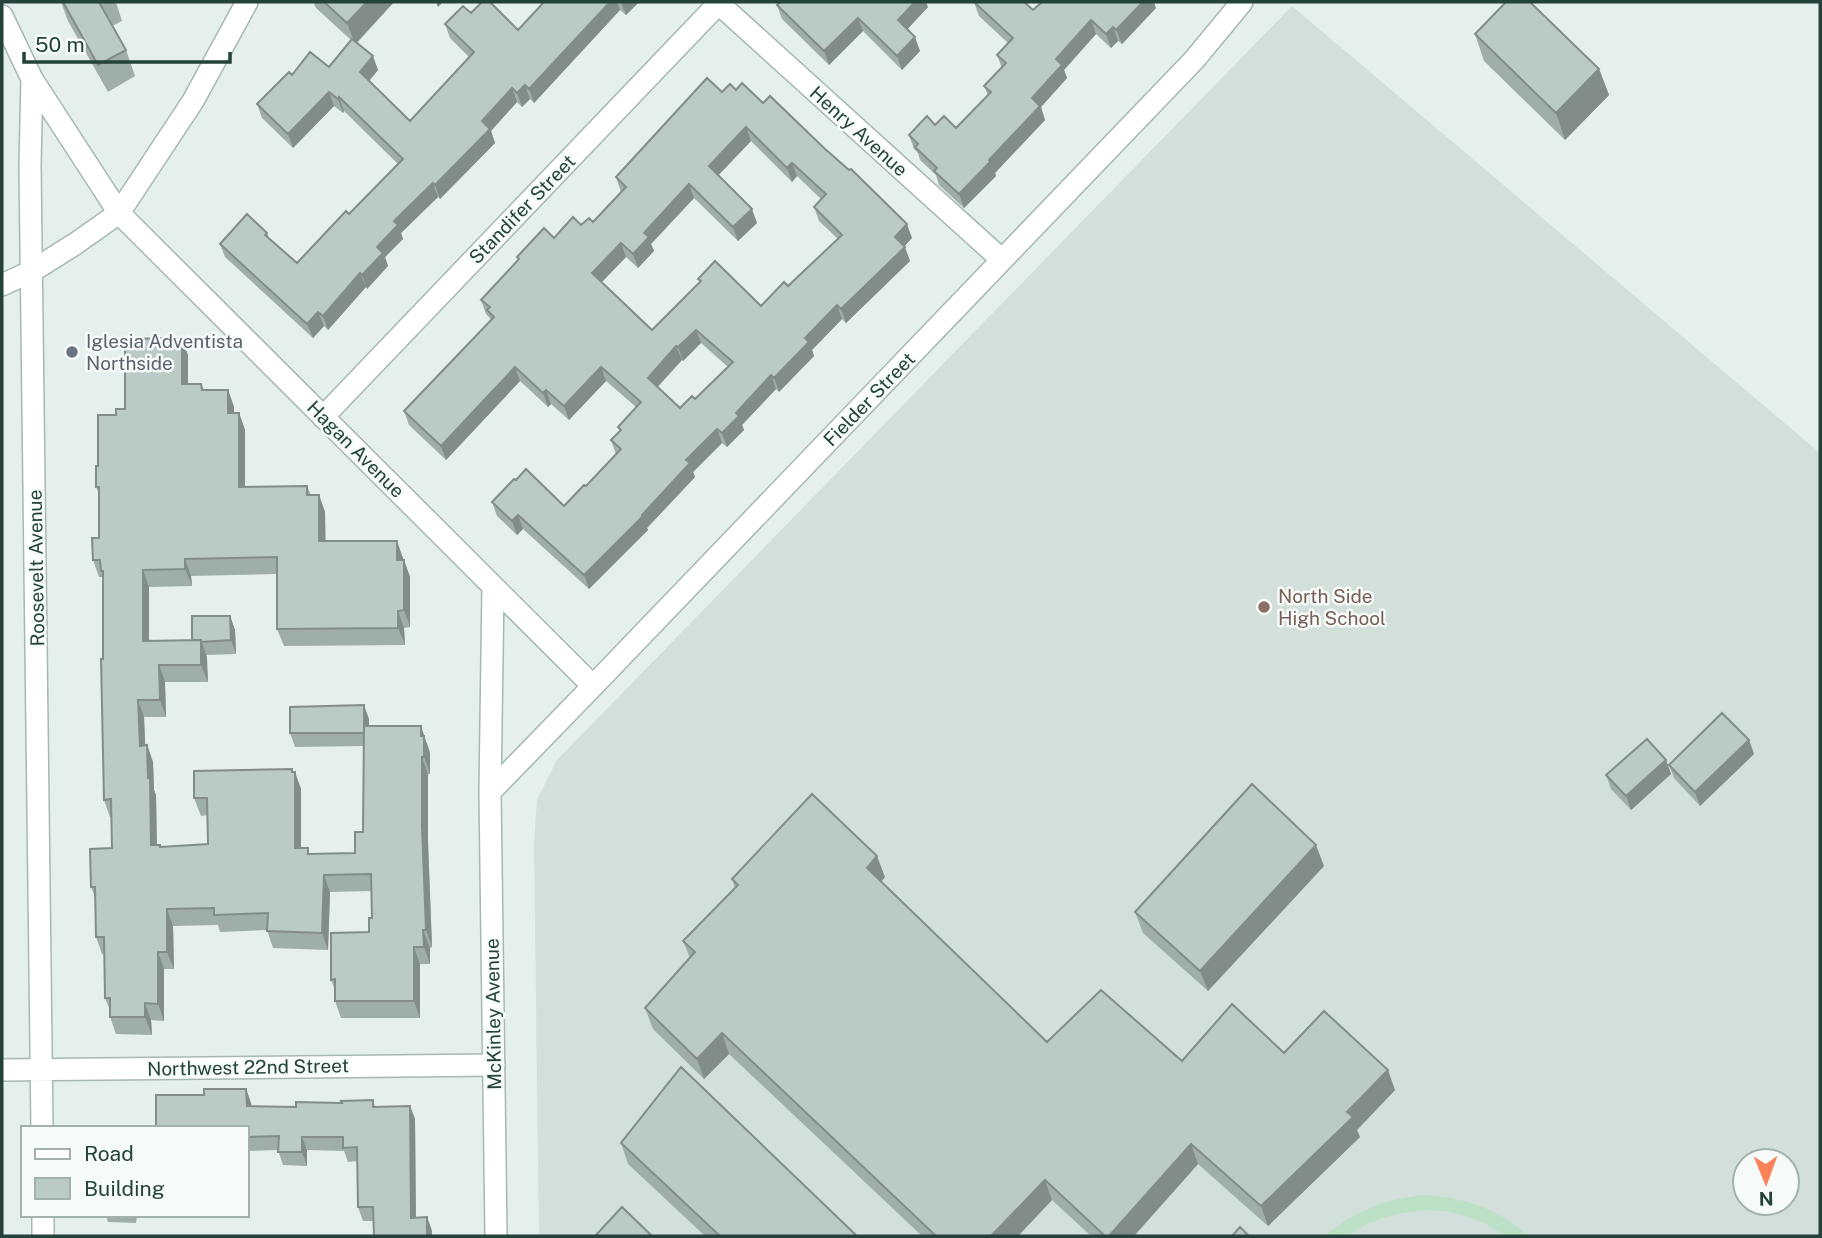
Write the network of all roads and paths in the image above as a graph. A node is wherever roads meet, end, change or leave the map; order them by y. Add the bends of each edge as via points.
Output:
1 (247, 2) edge
2 (719, 2) edge
3 (1242, 2) edge
4 (2, 16) edge
5 (32, 79) junction
6 (119, 213) junction
7 (1002, 260) junction
8 (32, 271) junction
9 (2, 285) edge
10 (323, 417) junction
11 (494, 587) junction
12 (593, 686) junction
13 (491, 792) junction
14 (494, 1065) junction
15 (2, 1070) edge
16 (42, 1070) junction
17 (42, 1126) edge
18 (43, 1217) edge
19 (43, 1236) edge
20 (496, 1236) edge

1 - 6 street via 193,101
2 - 7 street, Henry Avenue
2 - 10 street, Standifer Street
3 - 7 street, Fielder Street via 1194,60
4 - 5 street, Roosevelt Avenue
5 - 6 street, Hagan Avenue
5 - 8 street, Roosevelt Avenue
6 - 8 street
6 - 10 street, Hagan Avenue
7 - 12 street, Fielder Street
8 - 9 street
8 - 16 street, Roosevelt Avenue
10 - 11 street, Hagan Avenue
11 - 12 street, Hagan Avenue
11 - 13 street, McKinley Avenue
12 - 13 street, Fielder Street
13 - 14 street, McKinley Avenue
14 - 16 street, Northwest 22nd Street
14 - 20 street, McKinley Avenue
15 - 16 street, Northwest 22nd Street
16 - 17 street, Roosevelt Avenue
18 - 19 street

